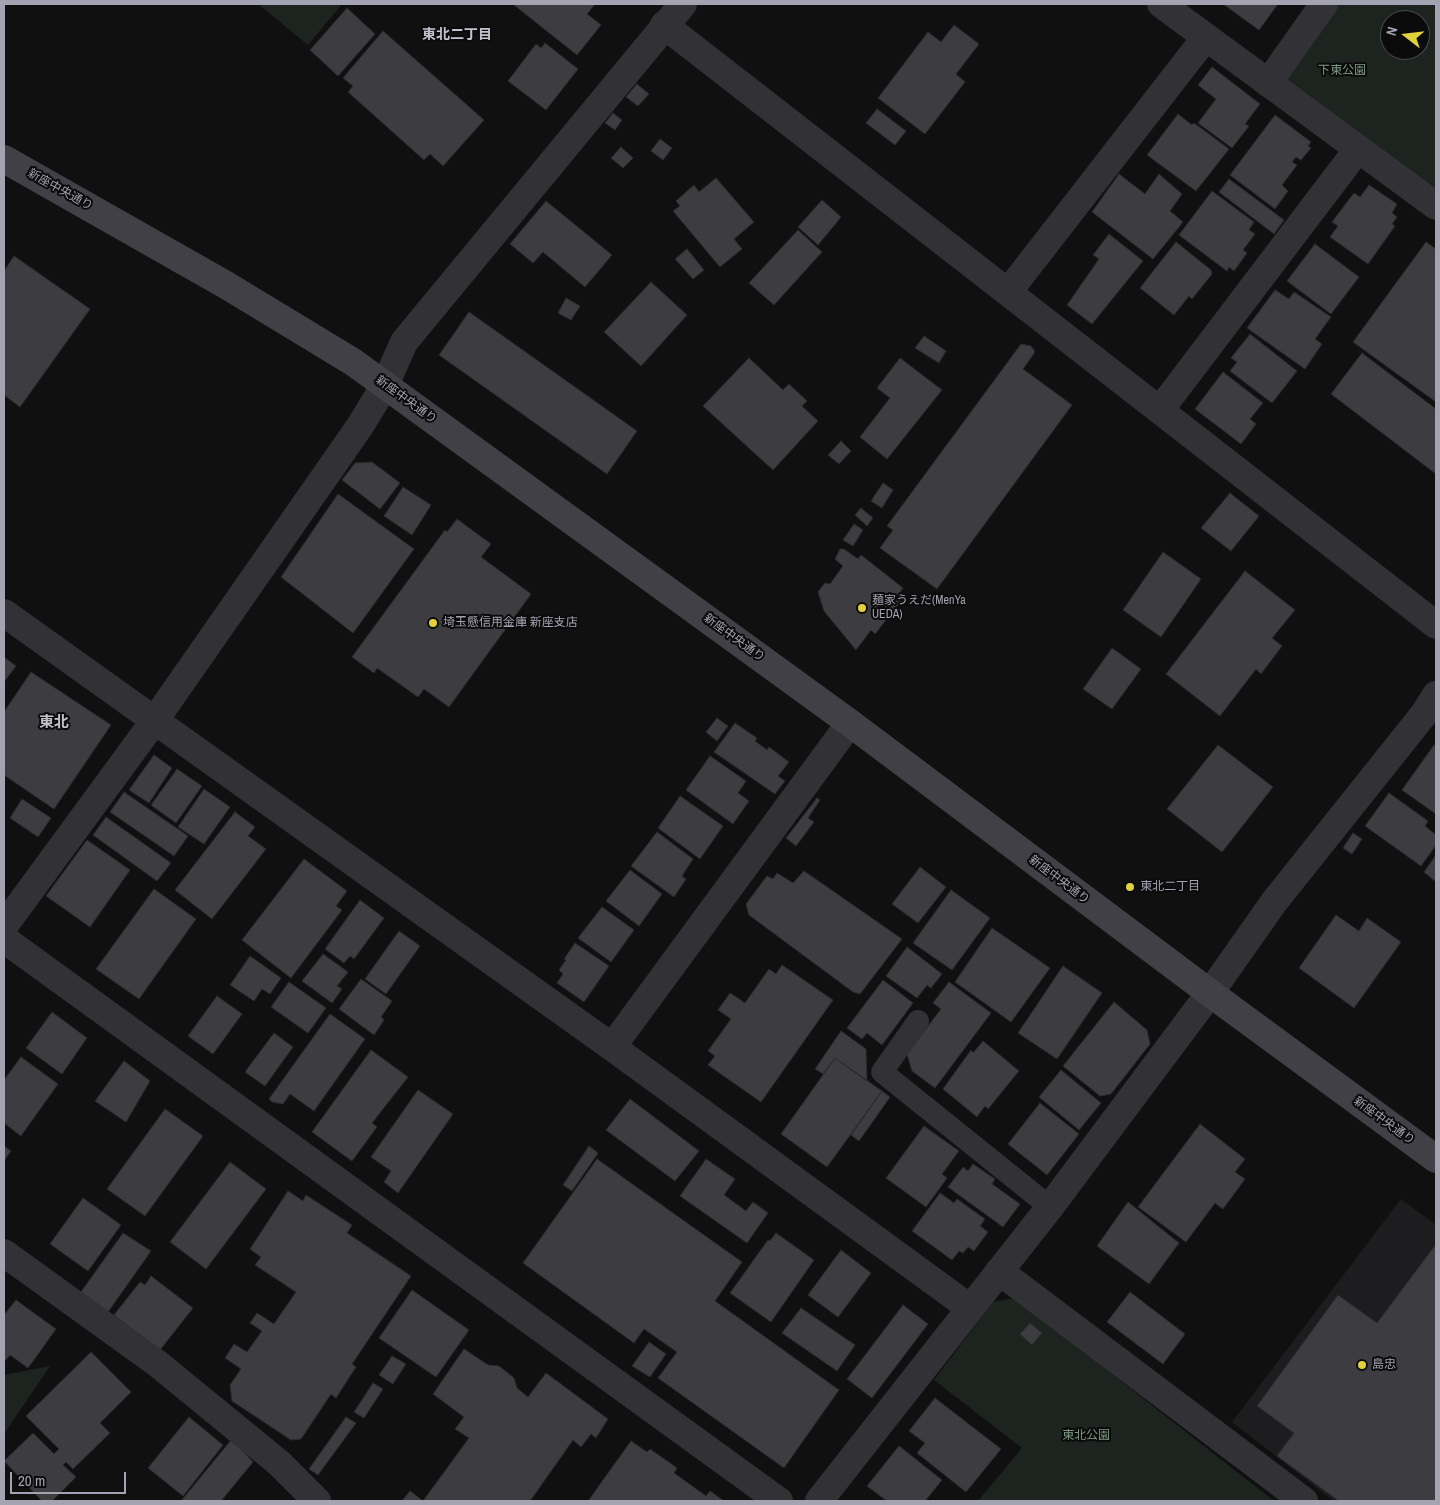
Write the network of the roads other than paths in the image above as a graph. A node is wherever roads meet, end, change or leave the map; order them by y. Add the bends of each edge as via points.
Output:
1 (683, 4) edge
2 (1161, 4) edge
3 (1324, 4) edge
4 (664, 25) junction
5 (1206, 37) junction
6 (1268, 83) junction
7 (1358, 149) junction
8 (4, 159) edge
9 (1436, 206) edge
10 (1008, 292) junction
11 (385, 385) junction
12 (1160, 410) junction
13 (4, 613) edge
14 (1436, 625) edge
15 (1432, 710) edge
16 (155, 720) junction
17 (850, 723) junction
18 (4, 926) edge
19 (4, 939) edge
20 (1210, 993) junction
21 (918, 1021) dead end
22 (612, 1047) junction
23 (1436, 1159) edge
24 (1050, 1206) junction
25 (4, 1253) edge
26 (999, 1271) junction
27 (970, 1308) junction
28 (832, 1497) edge
29 (317, 1501) edge
30 (779, 1501) edge
31 (1303, 1501) edge

1 - 4 street
2 - 5 street
3 - 6 street
4 - 10 street
4 - 11 street via 404,342
5 - 6 street
5 - 10 street
6 - 7 street
7 - 9 street
7 - 12 street
8 - 11 street, 新座中央通り via 226,285
10 - 12 street
11 - 16 street via 360,426
11 - 17 street, 新座中央通り
12 - 14 street
13 - 16 street
15 - 20 street via 1274,902
16 - 18 street
16 - 22 street
17 - 20 street, 新座中央通り
17 - 22 street
19 - 30 street
20 - 23 street, 新座中央通り
20 - 24 street
21 - 24 lane via 882,1072
22 - 27 street
24 - 26 street
25 - 29 street via 158,1364 279,1463
26 - 27 street
26 - 31 street
27 - 28 street

